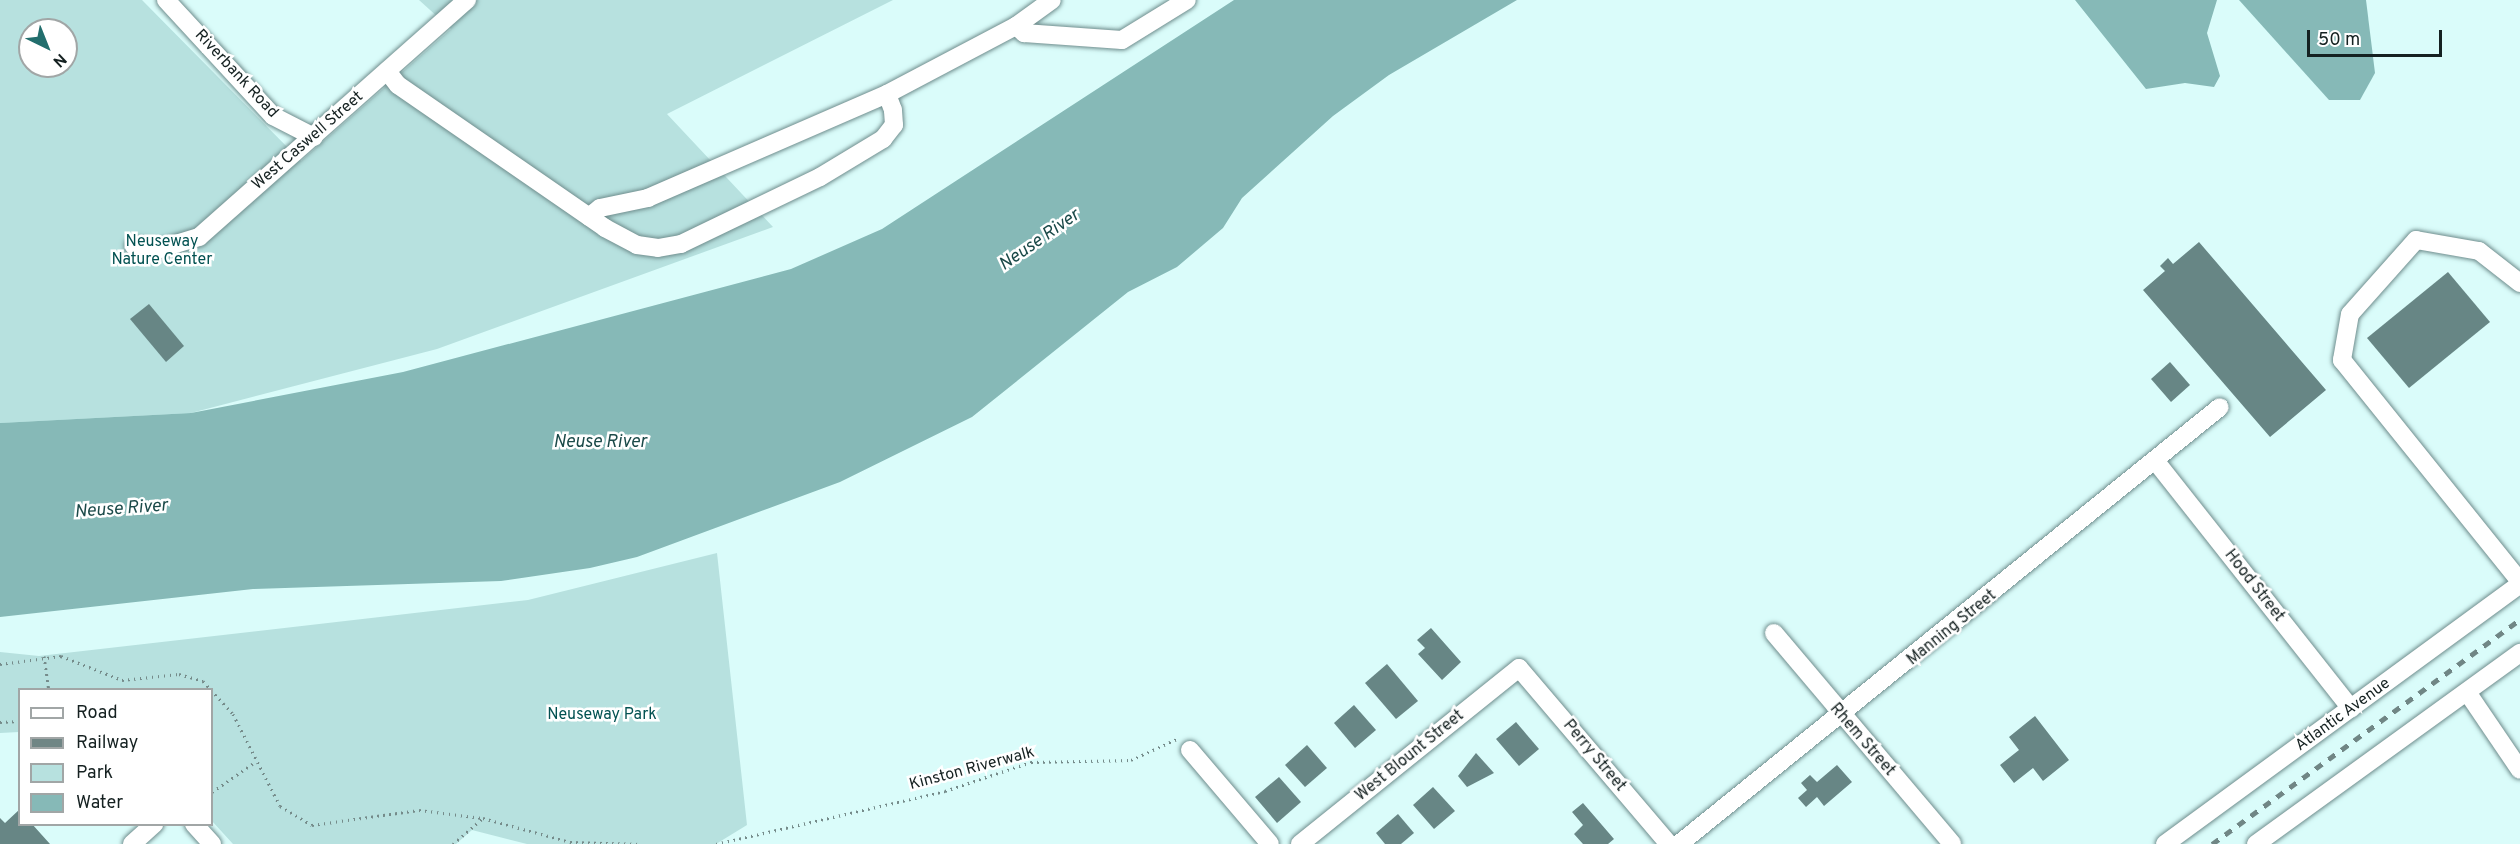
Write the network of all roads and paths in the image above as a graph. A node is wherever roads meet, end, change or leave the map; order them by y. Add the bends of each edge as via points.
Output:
1 (166, 0) edge
2 (467, 0) edge
3 (1052, 0) edge
4 (1187, 0) edge
5 (1016, 26) junction
6 (387, 71) junction
7 (887, 94) junction
8 (314, 137) junction
9 (590, 217) junction
10 (134, 246) dead end
11 (2520, 282) edge
12 (2220, 407) dead end
13 (2157, 463) junction
14 (2520, 583) edge
15 (1774, 633) dead end
16 (2520, 653) edge
17 (44, 656) junction
18 (0, 664) edge
19 (1519, 668) joint
20 (49, 688) edge
21 (209, 688) edge
22 (213, 692) edge
23 (2466, 692) junction
24 (2352, 709) junction
25 (1841, 718) junction
26 (18, 721) edge
27 (0, 722) edge
28 (1190, 750) joint
29 (255, 762) junction
30 (2520, 770) edge
31 (213, 791) edge
32 (483, 818) junction
33 (153, 826) edge
34 (195, 826) edge
35 (737, 839) junction
36 (132, 844) edge
37 (212, 844) edge
38 (453, 844) edge
39 (640, 844) edge
40 (716, 844) edge
41 (741, 844) edge
42 (1270, 844) edge
43 (1300, 844) edge
44 (1669, 844) edge
45 (1679, 844) edge
46 (1952, 844) edge
47 (2165, 844) edge
48 (2256, 844) edge

1 - 8 street, Riverbank Road via 273,116
2 - 6 street, West Caswell Street
3 - 5 street
4 - 5 street via 1122,40 1024,33
5 - 7 street
6 - 8 street, West Caswell Street
6 - 9 street via 398,85
7 - 9 street via 648,198 600,208
7 - 9 street via 894,125 883,139 820,177 681,244 637,245
8 - 10 street, West Caswell Street via 199,237 159,249
11 - 14 street via 2479,251 2416,240 2350,314 2342,360
12 - 13 street, Manning Street
13 - 24 street, Hood Street
13 - 25 street, Manning Street
14 - 24 street, Atlantic Avenue
15 - 25 street, Rhem Street
16 - 23 street
17 - 18 path
17 - 20 path
17 - 21 path via 61,656 122,680 179,674 203,681
19 - 43 street, West Blount Street
19 - 44 street, Perry Street
22 - 29 path via 233,714
23 - 30 street
23 - 48 street
24 - 47 street, Atlantic Avenue
25 - 45 street, Manning Street
25 - 46 street, Rhem Street
26 - 27 path
28 - 35 path, Kinston Riverwalk via 1177,736 1131,760 1031,762 945,791
28 - 42 street
29 - 31 path
29 - 32 path via 280,806 312,825 390,810
32 - 38 path
32 - 39 path via 570,842
33 - 36 street
34 - 37 street
35 - 40 path, Kinston Riverwalk
35 - 41 path

